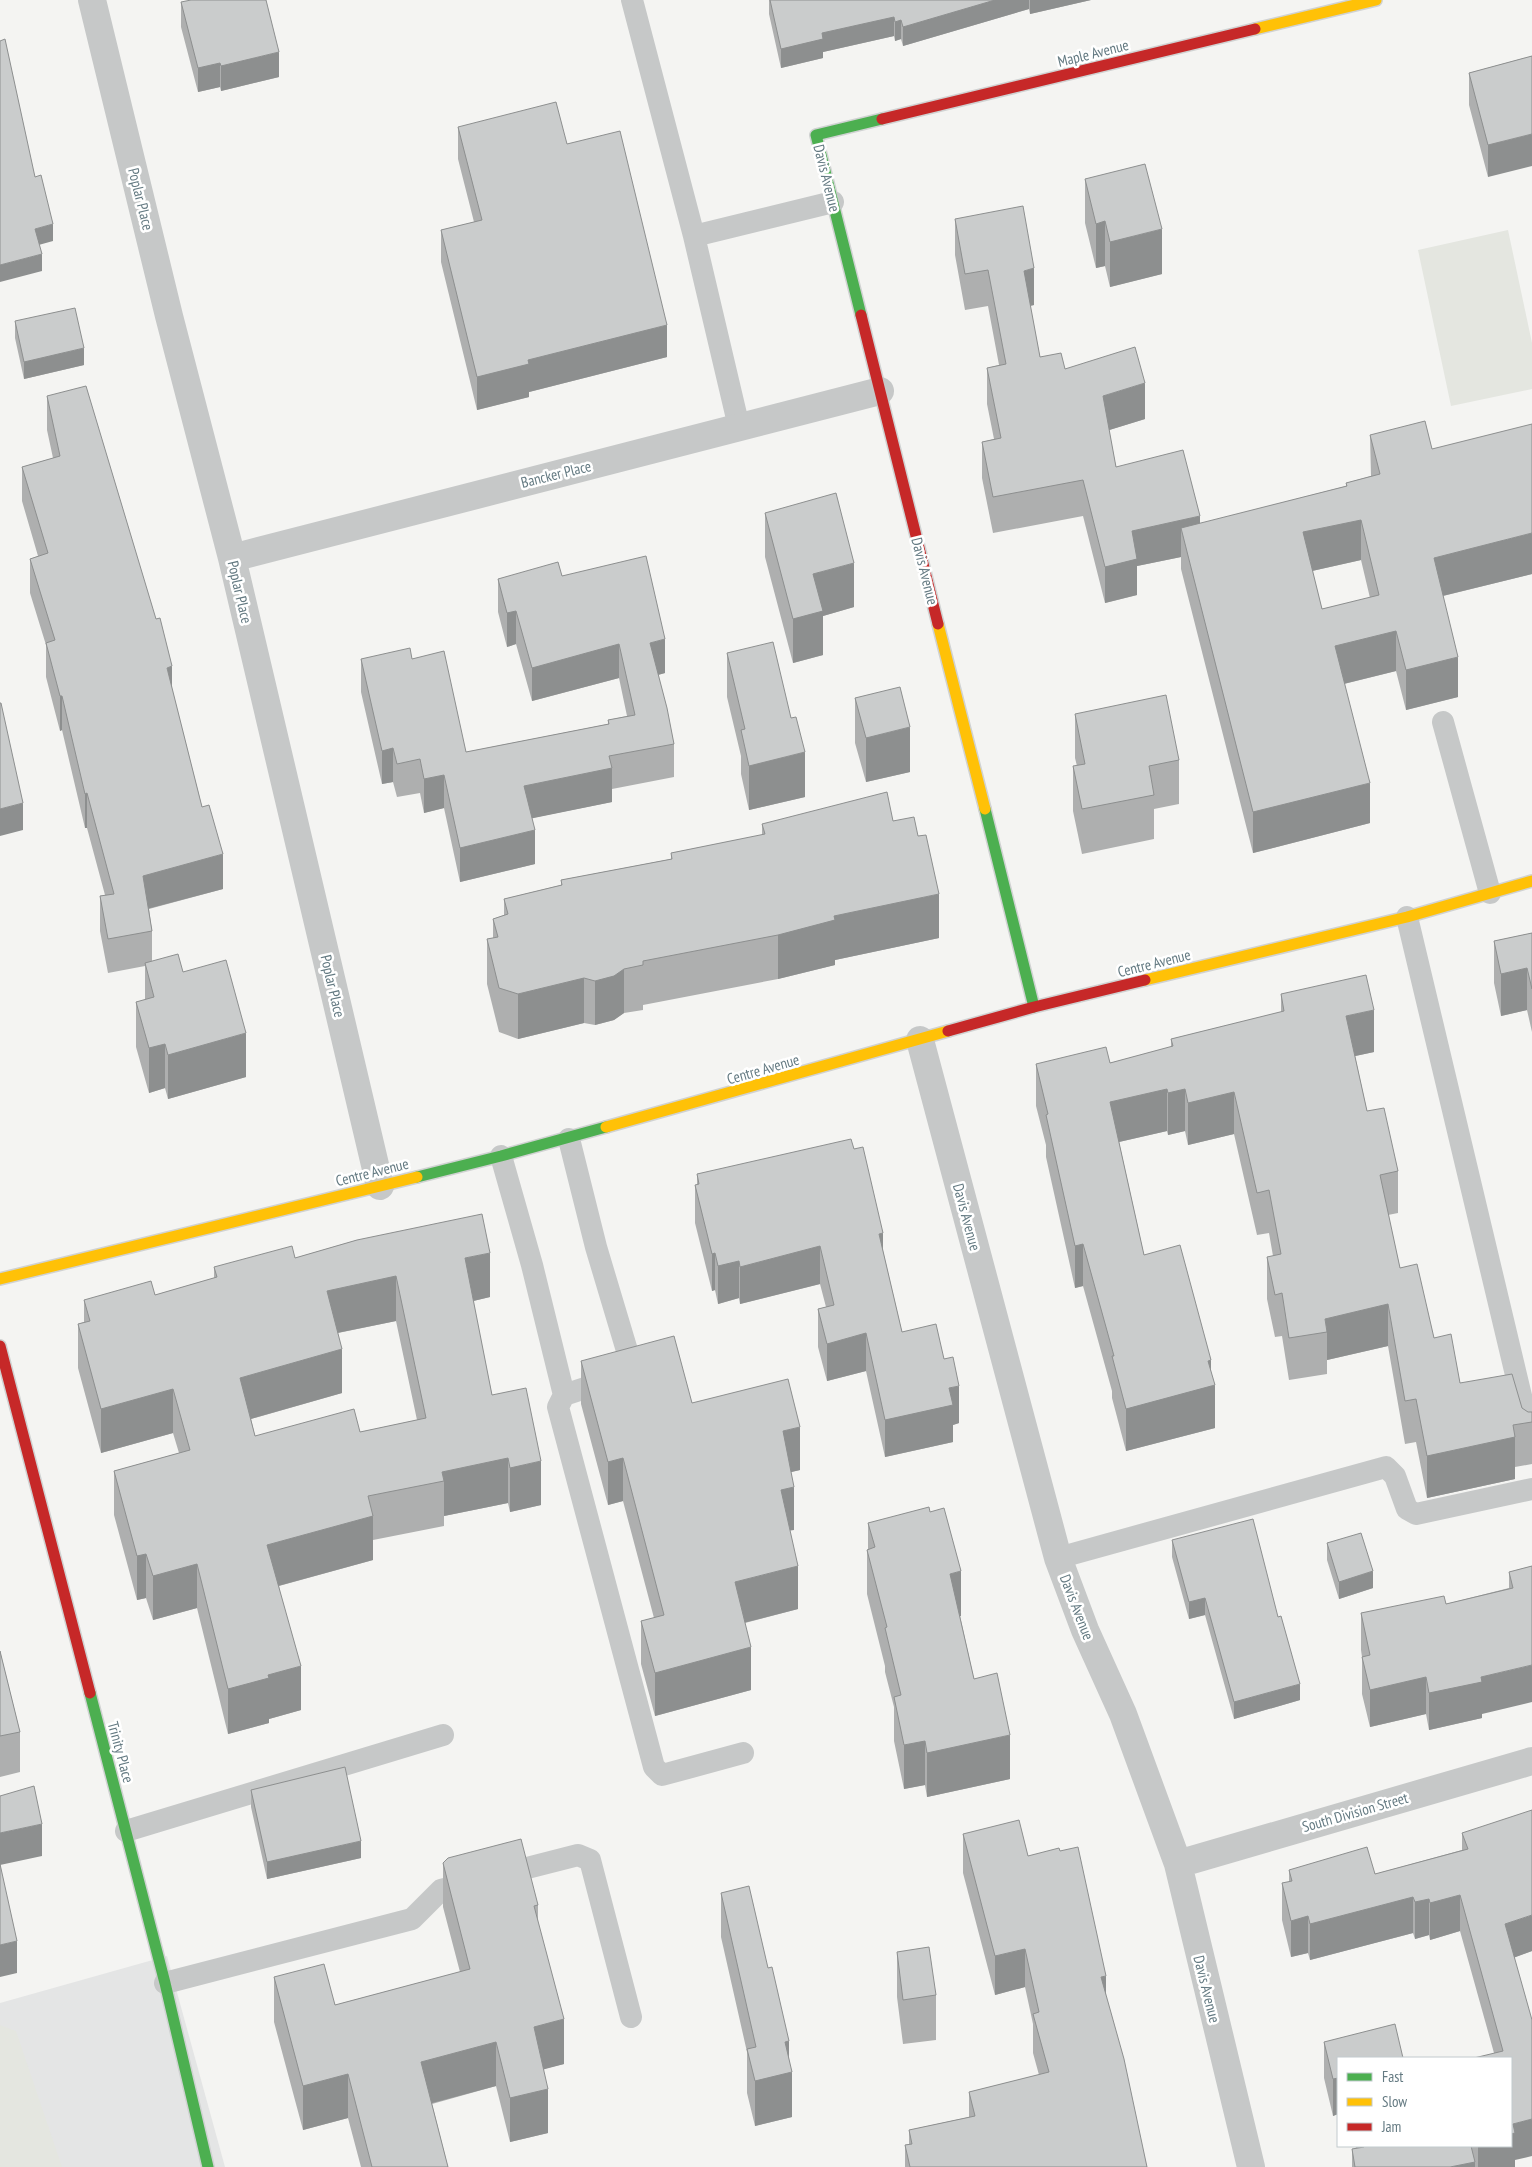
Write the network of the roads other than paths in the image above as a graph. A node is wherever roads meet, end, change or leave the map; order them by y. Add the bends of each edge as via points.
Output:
1 (92, 0) edge
2 (632, 0) edge
3 (1376, 0) edge
4 (816, 135) joint
5 (833, 202) junction
6 (694, 236) junction
7 (880, 391) junction
8 (739, 427) junction
9 (232, 558) junction
10 (1443, 722) dead end
11 (1532, 881) edge
12 (1490, 893) junction
13 (1407, 916) junction
14 (1034, 1007) junction
15 (920, 1040) junction
16 (569, 1139) junction
17 (501, 1156) junction
18 (380, 1186) junction
19 (0, 1279) edge
20 (0, 1346) edge
21 (564, 1395) junction
22 (1532, 1442) edge
23 (1532, 1489) edge
24 (1058, 1558) junction
25 (443, 1735) dead end
26 (743, 1753) dead end
27 (1532, 1761) edge
28 (126, 1831) junction
29 (1178, 1864) junction
30 (165, 1983) junction
31 (631, 2018) dead end
32 (208, 2167) edge
33 (1251, 2167) edge

1 - 9 street, Poplar Place
2 - 6 lane
3 - 4 street, Maple Avenue
4 - 5 street, Davis Avenue
5 - 6 lane
5 - 7 street, Davis Avenue
6 - 8 lane
7 - 8 street, Bancker Place
7 - 14 street, Davis Avenue
8 - 9 street, Bancker Place
9 - 18 street, Poplar Place
10 - 12 lane
11 - 12 street, Centre Avenue
12 - 13 street, Centre Avenue
13 - 14 street, Centre Avenue
13 - 22 lane
14 - 15 street, Centre Avenue
15 - 16 street, Centre Avenue
15 - 24 street, Davis Avenue
16 - 17 street, Centre Avenue
16 - 21 lane via 631,1371
17 - 18 street, Centre Avenue
17 - 21 lane
18 - 19 street, Centre Avenue
20 - 28 street, Trinity Place
21 - 26 lane via 558,1406 654,1767 662,1775
23 - 24 lane via 1416,1514 1407,1509 1395,1476 1386,1467
24 - 29 street, Davis Avenue via 1085,1630 1124,1714
25 - 28 lane
27 - 29 street, South Division Street
28 - 30 street, Trinity Place
29 - 33 street, Davis Avenue
30 - 31 lane via 412,1918 442,1890 578,1854 590,1860
30 - 32 street, Trinity Place

